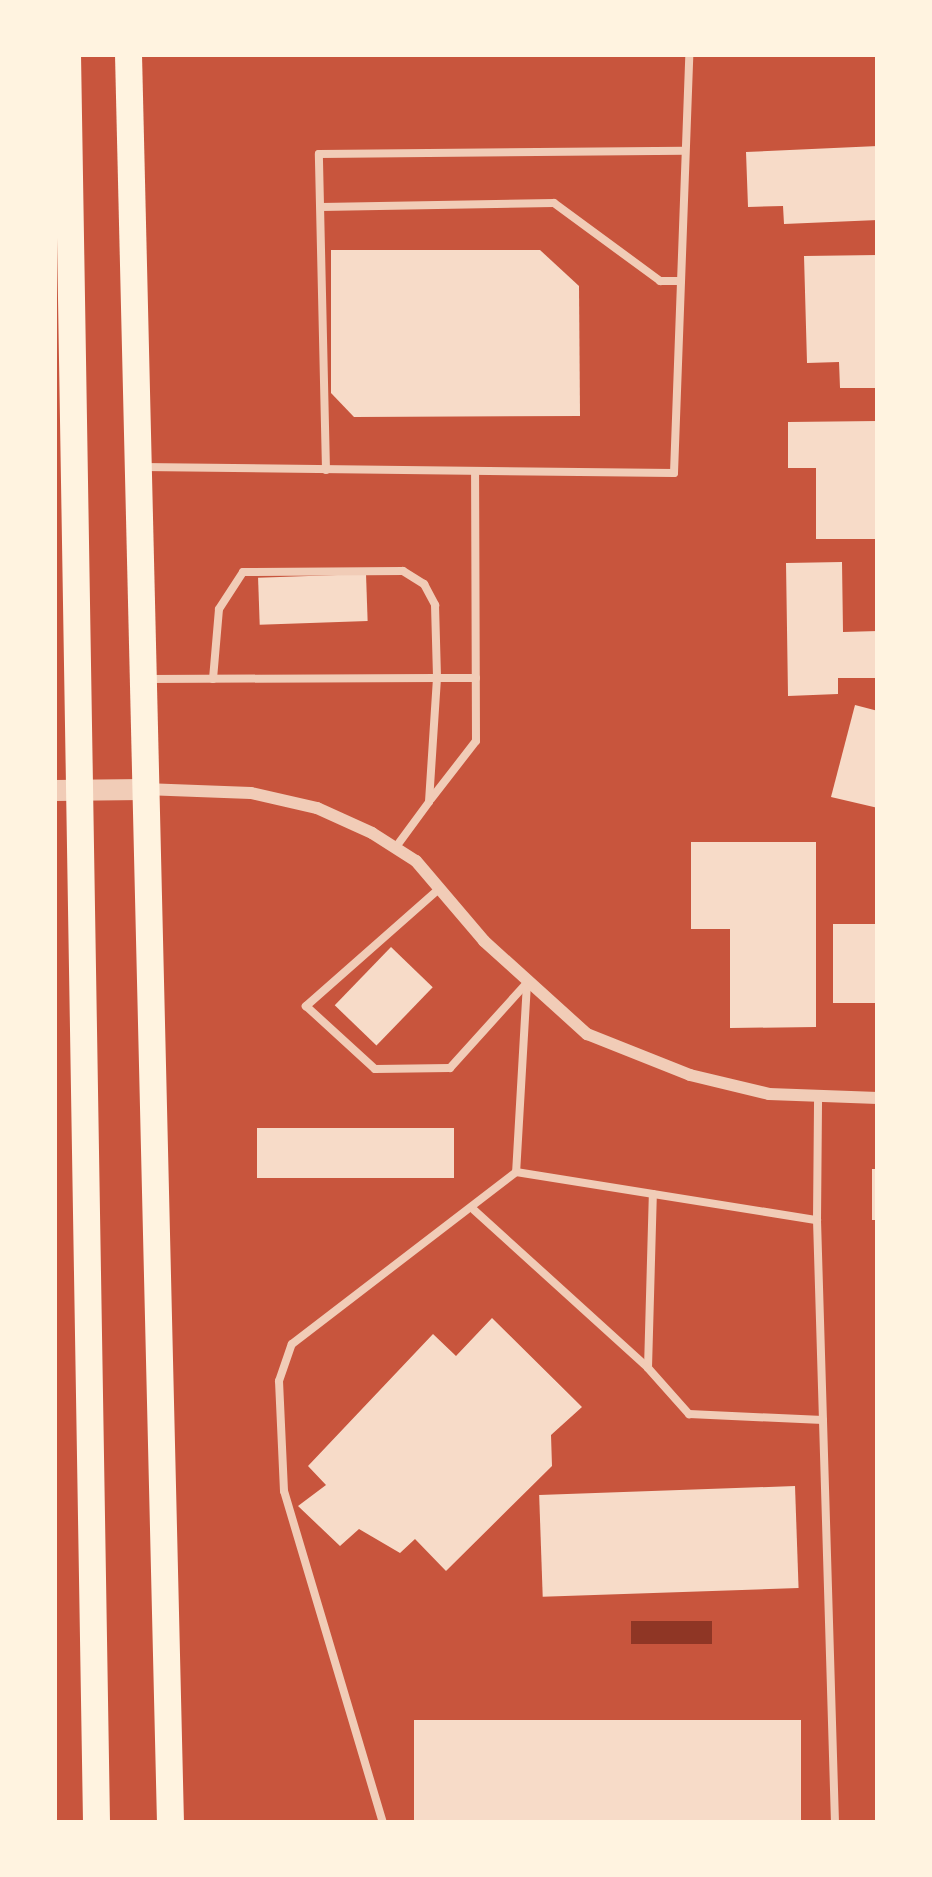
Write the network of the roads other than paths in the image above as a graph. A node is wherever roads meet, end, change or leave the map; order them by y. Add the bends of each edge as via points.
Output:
1 (67, 54) edge
2 (128, 54) edge
3 (689, 54) edge
4 (686, 151) junction
5 (321, 207) junction
6 (681, 281) junction
7 (64, 432) edge
8 (136, 467) junction
9 (326, 470) junction
10 (475, 473) junction
11 (476, 677) junction
12 (436, 678) junction
13 (140, 679) junction
14 (213, 680) junction
15 (142, 789) junction
16 (67, 790) edge
17 (429, 802) junction
18 (396, 848) junction
19 (441, 887) junction
20 (527, 983) junction
21 (818, 1097) junction
22 (878, 1098) edge
23 (516, 1172) junction
24 (653, 1194) junction
25 (474, 1210) junction
26 (818, 1220) junction
27 (648, 1369) junction
28 (823, 1420) junction
29 (96, 1823) edge
30 (170, 1823) edge
31 (383, 1823) edge
32 (835, 1823) edge

1 - 7 highway
2 - 8 highway
3 - 4 lane
4 - 5 lane via 319,154
4 - 6 lane
5 - 6 lane via 554,203 660,281
5 - 9 lane
6 - 10 lane via 674,473
7 - 16 highway
8 - 9 lane
8 - 13 highway
9 - 10 lane
10 - 11 lane
11 - 12 lane
11 - 17 lane via 476,741
12 - 14 lane
12 - 14 lane via 436,605 424,584 403,572 243,572 226,590
12 - 17 lane
13 - 14 lane
13 - 15 highway
15 - 16 street
15 - 18 street via 295,803
15 - 30 highway
16 - 29 highway
17 - 18 lane
18 - 19 street
19 - 20 street
19 - 20 lane via 305,1006 375,1069 450,1068
20 - 21 street via 587,1034 690,1075
20 - 23 lane
21 - 22 street
21 - 26 lane
23 - 24 lane
23 - 25 lane
24 - 26 lane
24 - 27 lane
25 - 27 lane
25 - 31 lane via 292,1344 279,1381 284,1491
26 - 28 lane
27 - 28 lane via 688,1414
28 - 32 lane

